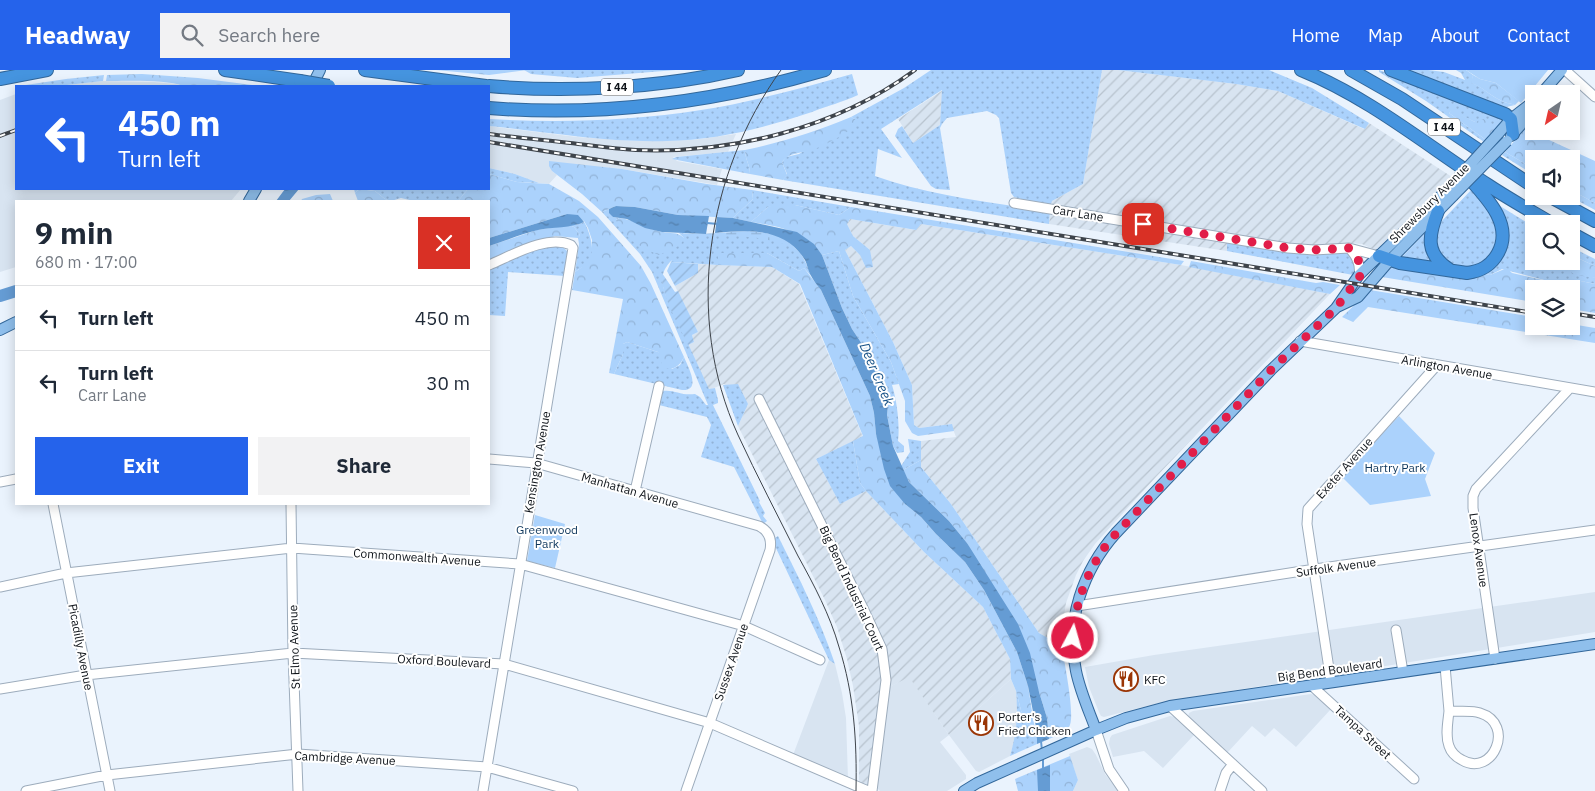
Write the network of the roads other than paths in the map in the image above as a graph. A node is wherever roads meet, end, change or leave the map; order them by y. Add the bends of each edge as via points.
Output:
1 (47, 70) edge
2 (225, 70) edge
3 (320, 70) edge
4 (365, 70) edge
5 (825, 70) edge
6 (1301, 70) edge
7 (1351, 70) edge
8 (1391, 70) edge
9 (1563, 70) edge
10 (735, 71) edge
11 (0, 79) edge
12 (306, 84) edge
13 (477, 85) edge
14 (1549, 85) edge
15 (492, 87) edge
16 (1595, 97) edge
17 (490, 108) edge
18 (1525, 109) edge
19 (1525, 117) edge
20 (1511, 119) junction
21 (1510, 138) junction
22 (1456, 163) junction
23 (1525, 182) edge
24 (1449, 194) junction
25 (1014, 203) dead end
26 (1565, 205) edge
27 (1438, 211) junction
28 (1538, 215) edge
29 (1595, 221) edge
30 (1580, 238) edge
31 (1595, 246) edge
32 (1349, 248) junction
33 (1385, 258) junction
34 (490, 265) edge
35 (1453, 271) junction
36 (1360, 276) junction
37 (1336, 308) junction
38 (15, 321) edge
39 (15, 322) edge
40 (0, 323) edge
41 (0, 330) edge
42 (1300, 341) junction
43 (1436, 365) junction
44 (659, 386) dead end
45 (1570, 388) junction
46 (1595, 392) edge
47 (759, 399) dead end
48 (490, 459) edge
49 (536, 463) junction
50 (15, 479) edge
51 (0, 482) edge
52 (635, 491) junction
53 (52, 505) edge
54 (291, 505) edge
55 (1595, 530) edge
56 (768, 533) joint
57 (1478, 547) junction
58 (292, 548) junction
59 (520, 564) junction
60 (1315, 570) junction
61 (66, 573) junction
62 (0, 587) edge
63 (1077, 606) junction
64 (744, 626) junction
65 (1396, 630) dead end
66 (1595, 644) edge
67 (293, 654) junction
68 (1495, 659) junction
69 (820, 660) dead end
70 (504, 664) junction
71 (1445, 666) junction
72 (1403, 672) junction
73 (86, 675) junction
74 (1331, 682) junction
75 (1312, 684) junction
76 (0, 689) edge
77 (1170, 706) junction
78 (1449, 711) junction
79 (710, 722) junction
80 (1096, 730) junction
81 (298, 754) junction
82 (1233, 764) junction
83 (487, 767) junction
84 (107, 775) junction
85 (1414, 779) dead end
86 (26, 791) edge
87 (110, 791) edge
88 (298, 791) edge
89 (483, 791) edge
90 (573, 791) edge
91 (686, 791) edge
92 (868, 791) edge
93 (872, 791) edge
94 (964, 791) edge
95 (1124, 791) edge
96 (1220, 791) edge
97 (1262, 791) edge

1 - 11 highway
2 - 12 highway
3 - 12 main road
4 - 13 highway, I 44
5 - 17 highway, I 44 via 752,89 649,106 536,110
6 - 22 highway, I 44 via 1375,108
7 - 23 highway, I 44 via 1402,98
8 - 20 highway via 1494,109
9 - 14 main road
9 - 16 street
10 - 15 highway, I 44 via 603,88
18 - 20 main road, Shrewsbury Avenue
19 - 21 main road, Shrewsbury Avenue
20 - 21 highway
20 - 24 main road, Shrewsbury Avenue, bridge
21 - 24 main road, Shrewsbury Avenue, bridge
22 - 28 highway, I 44
22 - 35 highway via 1496,211 1502,236 1500,249 1486,267 1476,272
24 - 27 main road, Shrewsbury Avenue
24 - 33 main road, Shrewsbury Avenue
25 - 32 street, Carr Lane via 1288,248
26 - 29 highway
27 - 33 main road, Shrewsbury Avenue
27 - 35 highway via 1430,237 1431,247 1442,265
30 - 31 highway
32 - 33 street, Carr Lane
32 - 36 street via 1358,259
33 - 35 highway
33 - 36 main road, Shrewsbury Avenue
33 - 37 main road, Shrewsbury Avenue via 1358,297
34 - 49 street, Kensington Avenue via 550,242 571,244 573,253
36 - 37 main road, Shrewsbury Avenue
37 - 42 main road, Shrewsbury Avenue
38 - 40 main road
39 - 41 main road
42 - 43 street, Arlington Avenue
42 - 63 main road, Shrewsbury Avenue via 1110,540 1095,561
43 - 45 street, Arlington Avenue
43 - 60 street, Exeter Avenue via 1308,509 1307,524
44 - 52 street
45 - 46 street, Arlington Avenue
45 - 57 street, Lenox Avenue via 1476,489 1473,508
47 - 93 street, Big Bend Industrial Court via 882,648 886,680
48 - 49 street, Manhattan Avenue
49 - 52 street, Manhattan Avenue
49 - 59 street, Kensington Avenue
50 - 51 street
52 - 56 street, Manhattan Avenue via 759,526
53 - 61 street, Picadilly Avenue
54 - 58 street, St Elmo Avenue
55 - 57 street, Suffolk Avenue
56 - 64 street, Sussex Avenue via 770,550
57 - 60 street, Suffolk Avenue
57 - 68 street, Lenox Avenue
58 - 59 street, Commonwealth Avenue
58 - 61 street, Commonwealth Avenue
58 - 67 street, St Elmo Avenue
59 - 64 street, Commonwealth Avenue
59 - 70 street, Kensington Avenue
60 - 63 street, Suffolk Avenue
60 - 74 street, Exeter Avenue
61 - 62 street, Commonwealth Avenue
61 - 73 street, Picadilly Avenue
63 - 80 main road, Shrewsbury Avenue via 1073,638 1075,669
64 - 69 street, Commonwealth Avenue
64 - 79 street, Sussex Avenue
65 - 72 street
66 - 68 main road, Big Bend Boulevard
67 - 70 street, Oxford Boulevard
67 - 73 street, Oxford Boulevard
67 - 81 street, St Elmo Avenue
68 - 71 main road, Big Bend Boulevard
70 - 79 street, Oxford Boulevard
70 - 83 street, Kensington Avenue
71 - 72 main road, Big Bend Boulevard
71 - 78 street
72 - 74 main road, Big Bend Boulevard
73 - 76 street, Oxford Boulevard
73 - 84 street, Picadilly Avenue
74 - 75 main road, Big Bend Boulevard
75 - 77 main road, Big Bend Boulevard
75 - 85 street, Tampa Street
77 - 80 main road, Big Bend Boulevard
77 - 82 street
78 - 78 street via 1447,738 1452,752 1470,764 1490,757 1499,736 1490,719 1476,712
79 - 91 street, Sussex Avenue
79 - 92 street, Oxford Boulevard
80 - 94 main road, Big Bend Boulevard
80 - 95 street via 1109,769
81 - 83 street, Cambridge Avenue
81 - 84 street, Cambridge Avenue
81 - 88 street, St Elmo Avenue
82 - 96 street
82 - 97 street
83 - 89 street, Kensington Avenue
83 - 90 street, Cambridge Avenue
84 - 86 street, Cambridge Avenue
84 - 87 street, Picadilly Avenue

